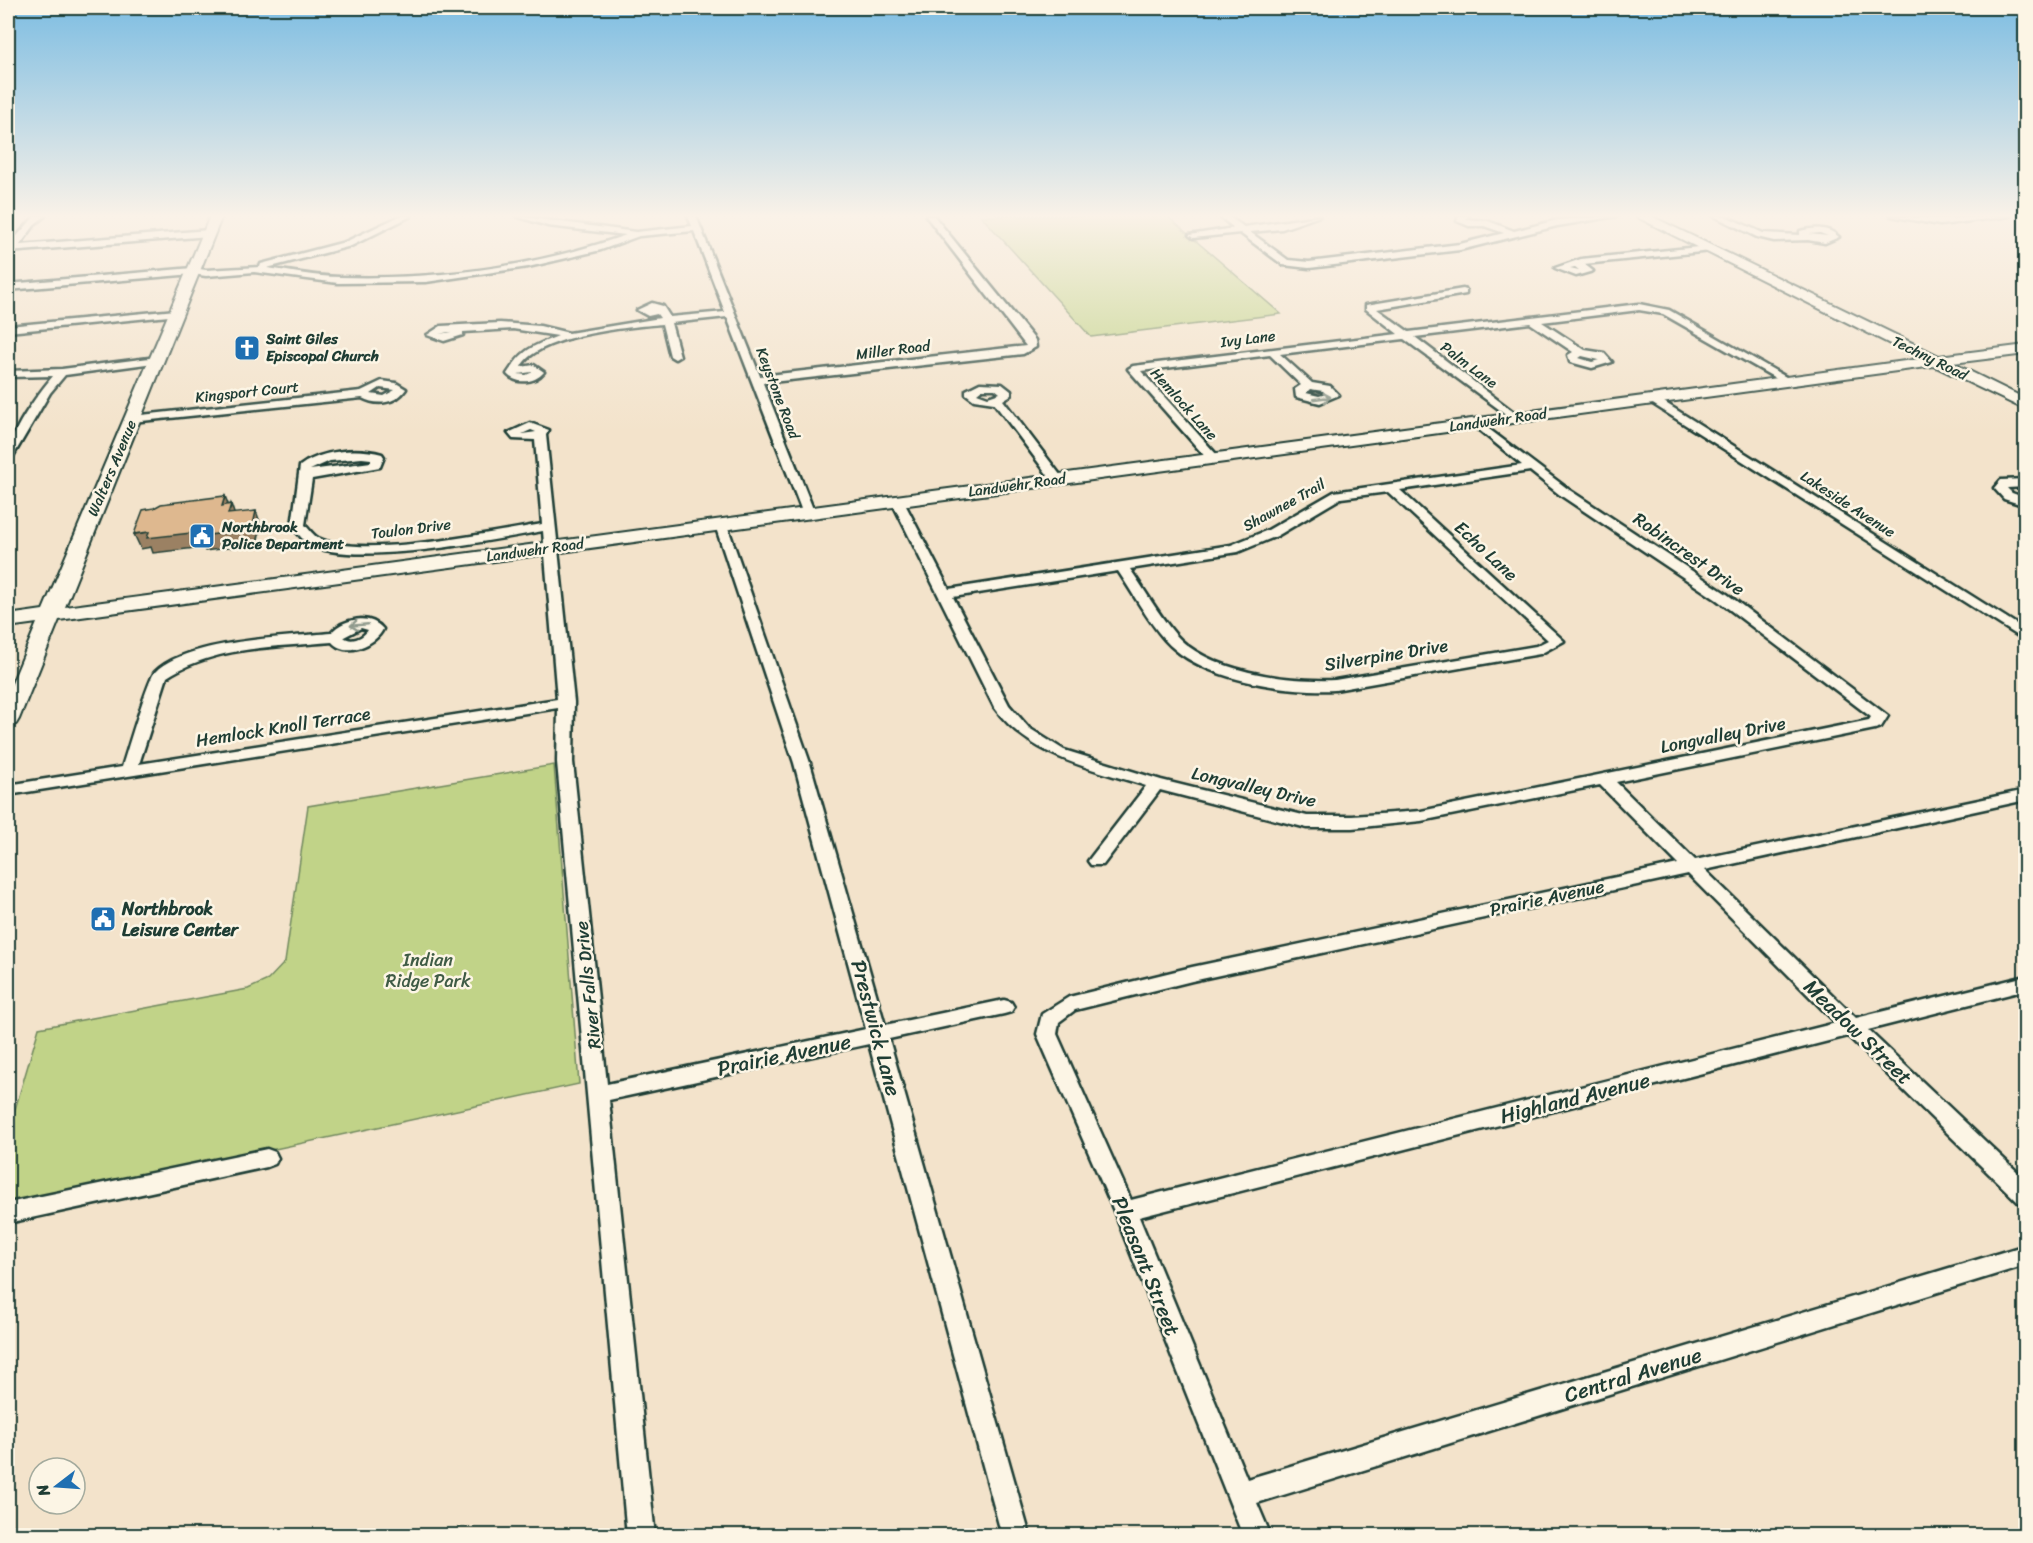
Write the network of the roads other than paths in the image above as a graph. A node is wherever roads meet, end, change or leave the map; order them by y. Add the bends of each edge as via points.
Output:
1 (186, 288) edge
2 (721, 288) edge
3 (988, 288) edge
4 (1787, 288) edge
5 (1463, 292) dead end
6 (658, 311) dead end
7 (176, 313) junction
8 (731, 314) junction
9 (1532, 320) junction
10 (666, 321) junction
11 (8, 329) edge
12 (457, 329) dead end
13 (1404, 335) junction
14 (567, 336) junction
15 (2025, 349) edge
16 (1271, 351) junction
17 (1582, 353) dead end
18 (675, 356) dead end
19 (157, 360) junction
20 (1936, 361) junction
21 (1133, 369) joint
22 (515, 371) dead end
23 (62, 372) junction
24 (8, 374) edge
25 (758, 381) junction
26 (1788, 381) junction
27 (1309, 386) dead end
28 (364, 394) dead end
29 (997, 399) dead end
30 (1652, 399) junction
31 (2025, 405) edge
32 (1515, 418) junction
33 (132, 419) junction
34 (1477, 423) junction
35 (540, 435) dead end
36 (8, 455) edge
37 (1213, 458) junction
38 (1533, 467) junction
39 (306, 476) junction
40 (1057, 479) junction
41 (2025, 483) edge
42 (1390, 487) junction
43 (898, 502) junction
44 (2025, 502) edge
45 (809, 514) junction
46 (721, 525) junction
47 (550, 526) junction
48 (551, 548) junction
49 (1122, 567) junction
50 (945, 594) junction
51 (51, 615) junction
52 (8, 621) edge
53 (336, 637) dead end
54 (2025, 637) edge
55 (1557, 641) joint
56 (566, 702) junction
57 (1880, 716) joint
58 (8, 719) edge
59 (129, 771) junction
60 (1603, 778) junction
61 (1156, 784) junction
62 (8, 790) edge
63 (2025, 795) edge
64 (1097, 861) dead end
65 (1692, 867) junction
66 (2025, 983) edge
67 (1069, 1004) joint
68 (1004, 1007) dead end
69 (1853, 1028) junction
70 (878, 1034) junction
71 (599, 1094) junction
72 (267, 1158) dead end
73 (2025, 1195) edge
74 (1125, 1211) junction
75 (8, 1213) edge
76 (2025, 1255) edge
77 (1240, 1495) junction
78 (641, 1536) edge
79 (1016, 1536) edge
80 (1257, 1536) edge

1 - 7 main road, Walters Avenue
2 - 8 street, Keystone Road
3 - 25 street, Miller Road via 1031,347
4 - 20 main road, Techny Road
5 - 13 street, Palm Lane via 1369,307
6 - 10 street
7 - 11 street
7 - 19 main road, Walters Avenue
8 - 10 street
8 - 25 street, Keystone Road
9 - 13 street, Ivy Lane
9 - 17 street
9 - 26 street, Ivy Lane via 1652,308 1666,312
10 - 14 street
10 - 18 street
12 - 14 street via 513,325
13 - 16 street, Ivy Lane
13 - 32 street, Palm Lane
14 - 22 street via 522,358
15 - 20 main road, Landwehr Road
16 - 21 street, Ivy Lane
16 - 27 street
19 - 23 street
19 - 33 main road, Walters Avenue
20 - 26 main road, Landwehr Road
20 - 31 main road, Techny Road
21 - 37 street, Hemlock Lane
23 - 24 street
23 - 36 street via 45,392
25 - 45 street, Keystone Road
26 - 30 main road, Landwehr Road
28 - 33 street, Kingsport Court
29 - 40 street
30 - 32 main road, Landwehr Road
30 - 54 street, Lakeside Avenue
32 - 34 main road, Landwehr Road
33 - 51 main road, Walters Avenue
34 - 37 main road, Landwehr Road
34 - 38 street, Robincrest Drive
35 - 47 street, River Falls Drive
37 - 40 main road, Landwehr Road
38 - 42 street, Shawnee Trail
38 - 57 street, Robincrest Drive via 1564,492 1722,597
39 - 39 street via 372,466 378,457 365,454 323,459 307,465
39 - 47 street, Toulon Drive via 298,526 313,540 341,549 396,549
40 - 43 main road, Landwehr Road
41 - 44 street via 2005,483 2000,488 2008,496
42 - 49 street, Shawnee Trail via 1338,495 1314,504 1275,531 1233,549
42 - 55 street, Echo Lane
43 - 45 main road, Landwehr Road
43 - 50 street, Longvalley Drive
45 - 46 main road, Landwehr Road
46 - 48 main road, Landwehr Road
46 - 70 street, Prestwick Lane via 787,711
47 - 48 street, River Falls Drive
48 - 51 main road, Landwehr Road
48 - 56 street, River Falls Drive
49 - 50 street, Shawnee Trail
49 - 55 street, Silverpine Drive via 1171,638 1201,660 1281,683 1310,686 1359,682 1540,650
50 - 61 street, Longvalley Drive via 1002,707 1023,731 1073,759
51 - 52 main road, Landwehr Road
51 - 58 main road, Walters Avenue
53 - 59 street via 213,652 172,665 160,675
56 - 59 street, Hemlock Knoll Terrace
56 - 71 street, River Falls Drive via 565,762
57 - 60 street, Longvalley Drive via 1875,724 1848,732
59 - 62 street, Hemlock Knoll Terrace
60 - 61 street, Longvalley Drive via 1421,816 1352,822 1307,822
60 - 65 street, Meadow Street
61 - 64 street
63 - 65 street, Prairie Avenue
65 - 67 street, Prairie Avenue
65 - 69 street, Meadow Street
66 - 69 street, Highland Avenue
67 - 74 street, Pleasant Street via 1049,1019 1047,1034
68 - 70 street, Prairie Avenue
69 - 73 street, Meadow Street
69 - 74 street, Highland Avenue
70 - 71 street, Prairie Avenue
70 - 79 street, Prestwick Lane
71 - 78 street, River Falls Drive
72 - 75 street
74 - 77 street, Pleasant Street
76 - 77 street, Central Avenue
77 - 80 street, Pleasant Street

